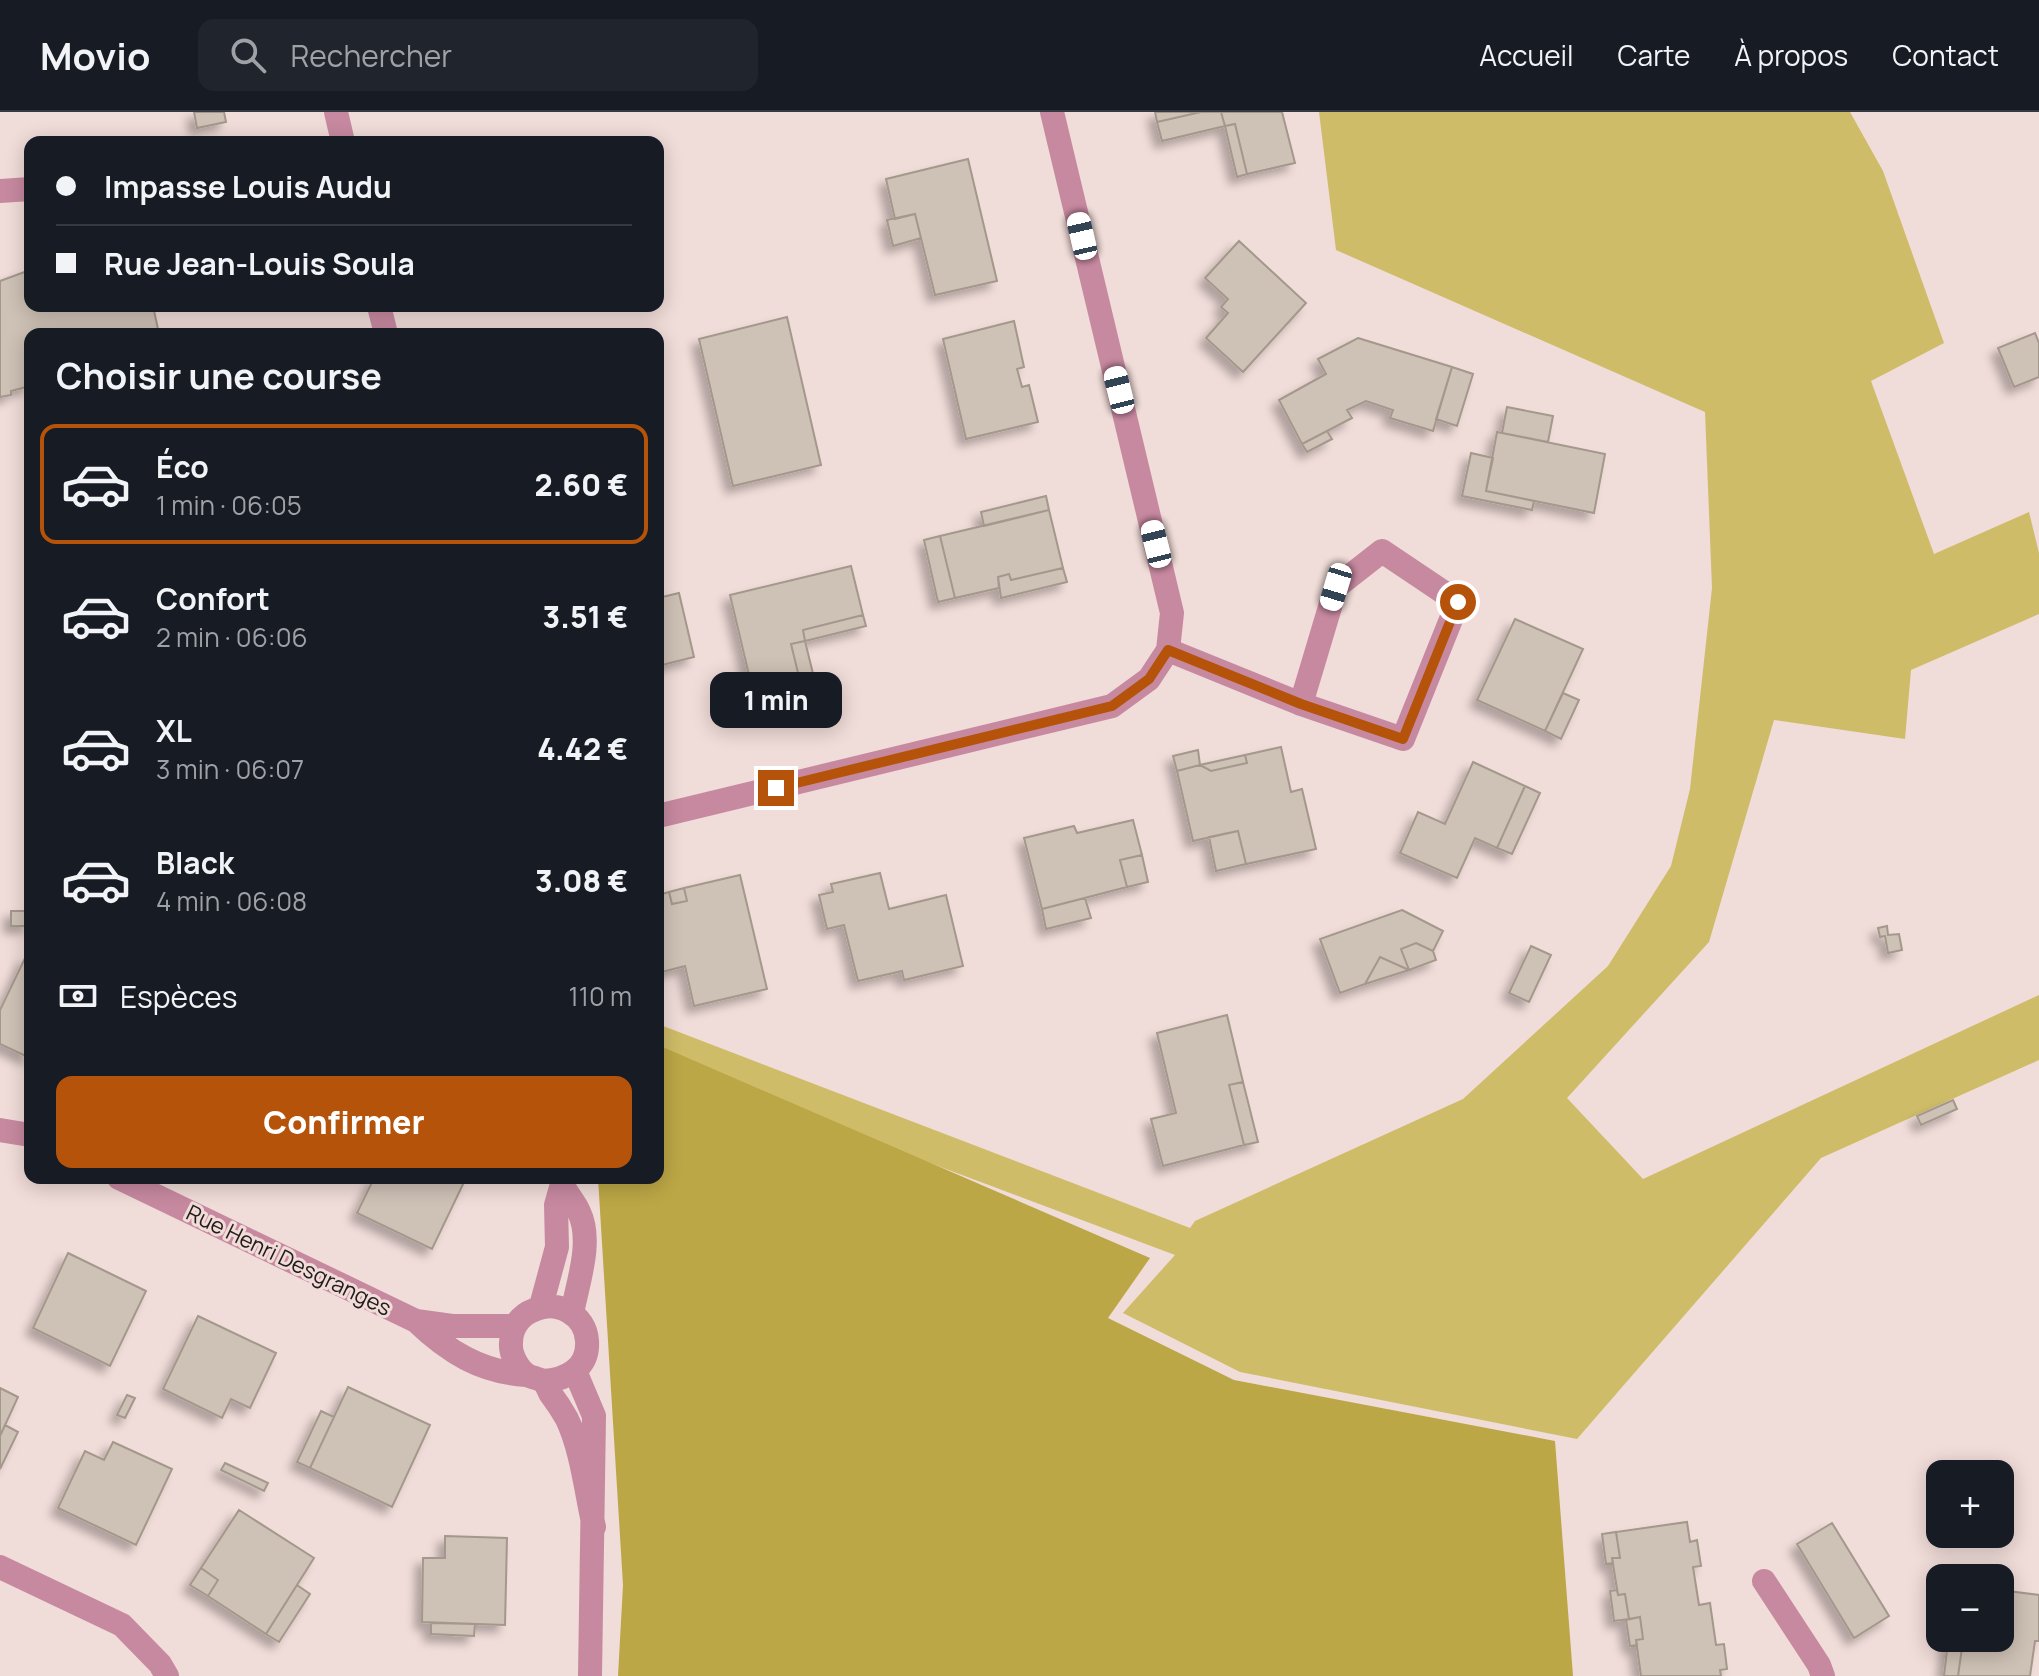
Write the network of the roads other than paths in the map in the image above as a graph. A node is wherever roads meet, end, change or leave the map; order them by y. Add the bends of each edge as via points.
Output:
1 (336, 112) edge
2 (1052, 112) edge
3 (342, 136) edge
4 (24, 189) edge
5 (0, 191) edge
6 (1168, 650) junction
7 (1301, 704) junction
8 (664, 815) edge
9 (0, 1130) edge
10 (24, 1134) edge
11 (131, 1184) edge
12 (560, 1184) edge
13 (563, 1184) edge
14 (541, 1306) junction
15 (572, 1313) junction
16 (416, 1321) junction
17 (515, 1326) junction
18 (575, 1371) junction
19 (535, 1378) junction
20 (594, 1527) junction
21 (0, 1567) edge
22 (1764, 1581) dead end
23 (167, 1676) edge
24 (590, 1676) edge
25 (1823, 1676) edge

1 - 3 street
2 - 6 street via 1172,613
4 - 5 street
6 - 7 street
6 - 8 street via 1149,679 1112,706
7 - 7 street via 1403,739 1458,602 1382,551 1336,587
9 - 10 street
11 - 16 street, Rue Henri Desgranges
12 - 14 street via 557,1247
13 - 15 street via 580,1213 585,1238
14 - 15 street
14 - 17 street
15 - 18 street via 588,1340 585,1358
16 - 17 street, Rue Henri Desgranges
16 - 19 street, Rue Henri Desgranges via 441,1345 499,1373
17 - 19 street via 510,1344 515,1361
18 - 19 street via 560,1380
18 - 20 street via 594,1416
19 - 20 street via 567,1420
20 - 24 street
21 - 23 street via 122,1625
22 - 25 street

